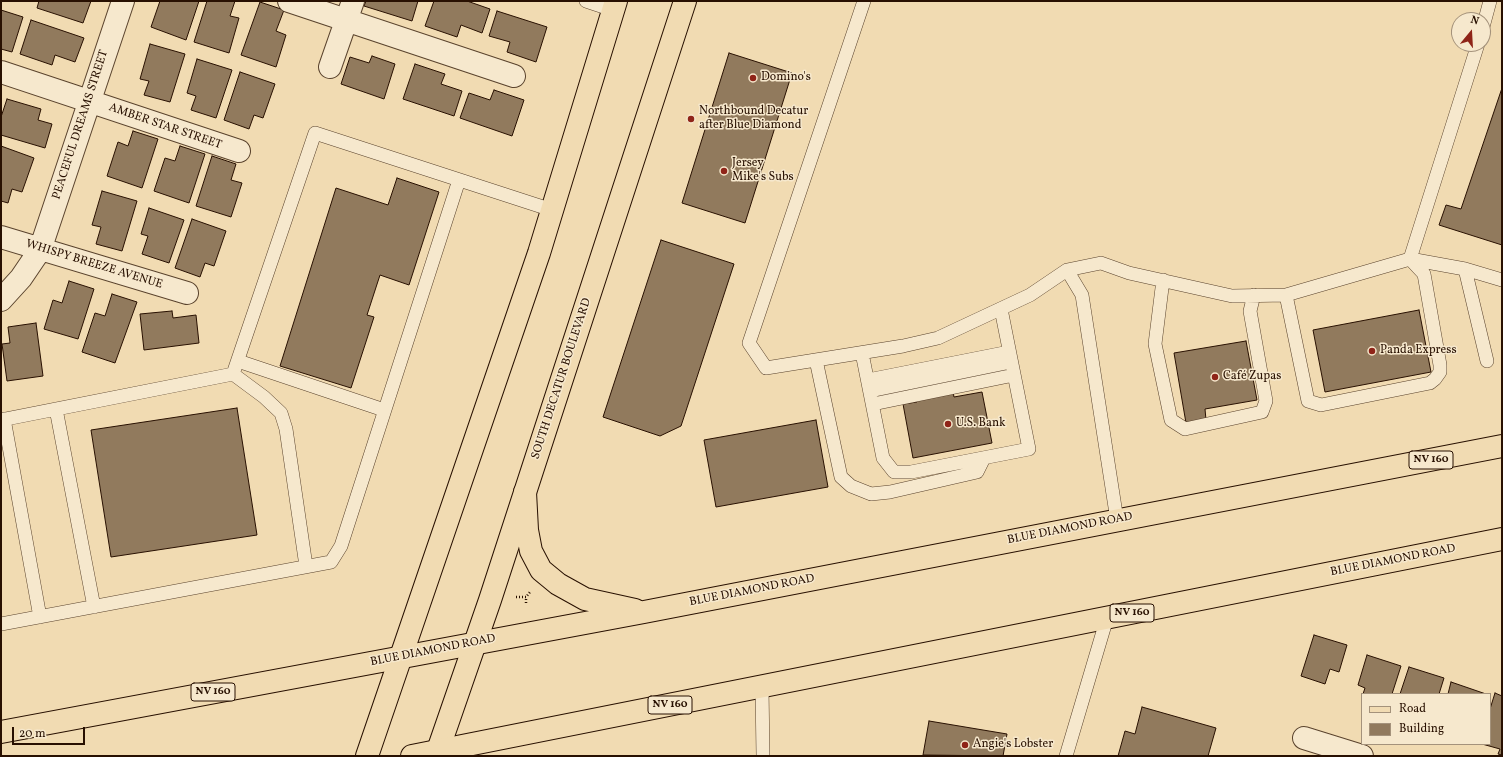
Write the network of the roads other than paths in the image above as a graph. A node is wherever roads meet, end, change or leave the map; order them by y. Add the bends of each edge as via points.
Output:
1 (123, 1) edge
2 (288, 1) edge
3 (586, 1) edge
4 (685, 1) edge
5 (864, 1) edge
6 (1490, 1) edge
7 (615, 5) edge
8 (350, 11) edge
9 (1487, 12) edge
10 (1475, 52) edge
11 (330, 67) dead end
12 (1, 72) edge
13 (514, 76) dead end
14 (89, 101) junction
15 (239, 151) dead end
16 (459, 180) junction
17 (552, 210) junction
18 (1, 237) edge
19 (40, 250) junction
20 (1410, 259) junction
21 (1465, 269) junction
22 (1066, 270) junction
23 (1163, 280) junction
24 (1502, 280) edge
25 (187, 293) dead end
26 (1254, 295) junction
27 (1286, 295) junction
28 (1, 300) edge
29 (1001, 308) junction
30 (862, 353) junction
31 (1010, 357) junction
32 (816, 360) junction
33 (238, 361) junction
34 (1487, 361) dead end
35 (233, 374) junction
36 (1014, 375) junction
37 (869, 385) junction
38 (873, 404) junction
39 (56, 409) junction
40 (384, 410) junction
41 (2, 420) edge
42 (1502, 446) edge
43 (984, 458) junction
44 (525, 492) junction
45 (1117, 520) junction
46 (1502, 539) edge
47 (306, 566) junction
48 (94, 607) junction
49 (644, 612) junction
50 (40, 617) junction
51 (1107, 618) junction
52 (1, 624) edge
53 (475, 643) junction
54 (401, 657) junction
55 (762, 687) junction
56 (1, 732) edge
57 (1304, 738) dead end
58 (437, 754) edge
59 (367, 756) edge
60 (412, 756) edge
61 (764, 756) edge
62 (1066, 756) edge
63 (1362, 756) edge

1 - 14 street, PEACEFUL DREAMS STREET
2 - 8 street
3 - 7 lane
4 - 44 main road, SOUTH DECATUR BOULEVARD
5 - 32 lane via 750,343 766,368
6 - 9 lane
7 - 17 main road
8 - 11 street
8 - 13 street
10 - 20 lane
12 - 14 street, AMBER STAR STREET
14 - 15 street, AMBER STAR STREET
14 - 19 street, PEACEFUL DREAMS STREET
16 - 17 lane
16 - 33 lane via 315,133
16 - 40 lane
17 - 54 main road
18 - 19 street, WHISPY BREEZE AVENUE
19 - 25 street, WHISPY BREEZE AVENUE
19 - 28 street, PEACEFUL DREAMS STREET via 21,278
20 - 21 lane
20 - 27 lane
20 - 27 lane via 1424,274 1440,364 1440,372 1430,383 1321,405 1308,401
21 - 24 lane
21 - 34 lane
22 - 23 lane via 1101,263 1129,273
22 - 29 lane via 1030,295
22 - 45 lane via 1082,296
23 - 26 lane via 1232,296
23 - 26 lane via 1154,344 1171,420 1185,430 1262,412 1266,401 1250,311
26 - 27 lane
29 - 30 lane via 938,338
29 - 31 lane
30 - 32 lane
30 - 37 lane
31 - 36 lane
31 - 37 lane
32 - 43 lane via 841,477 851,486 871,494 890,492 977,472
33 - 35 lane
33 - 40 lane
35 - 39 lane
35 - 47 lane via 281,413 286,429
36 - 38 lane
36 - 43 lane via 1029,449
37 - 38 lane
38 - 43 lane via 883,458 894,472 911,472
39 - 41 lane
39 - 48 lane
40 - 47 lane via 341,546 331,562
41 - 50 lane
42 - 45 main road, BLUE DIAMOND ROAD / NV 160
44 - 49 main road via 531,551 541,570 558,584 585,599
44 - 53 main road, SOUTH DECATUR BOULEVARD
45 - 49 main road, BLUE DIAMOND ROAD / NV 160
46 - 51 main road, BLUE DIAMOND ROAD / NV 160
47 - 48 lane
48 - 50 lane
49 - 53 main road, BLUE DIAMOND ROAD / NV 160
50 - 52 lane
51 - 55 main road, BLUE DIAMOND ROAD / NV 160
51 - 62 lane
53 - 54 main road, BLUE DIAMOND ROAD / NV 160
53 - 58 main road, SOUTH DECATUR BOULEVARD
54 - 56 main road, BLUE DIAMOND ROAD / NV 160
54 - 59 main road
55 - 58 main road, BLUE DIAMOND ROAD / NV 160
55 - 61 lane
57 - 63 street
58 - 60 main road, BLUE DIAMOND ROAD / NV 160

